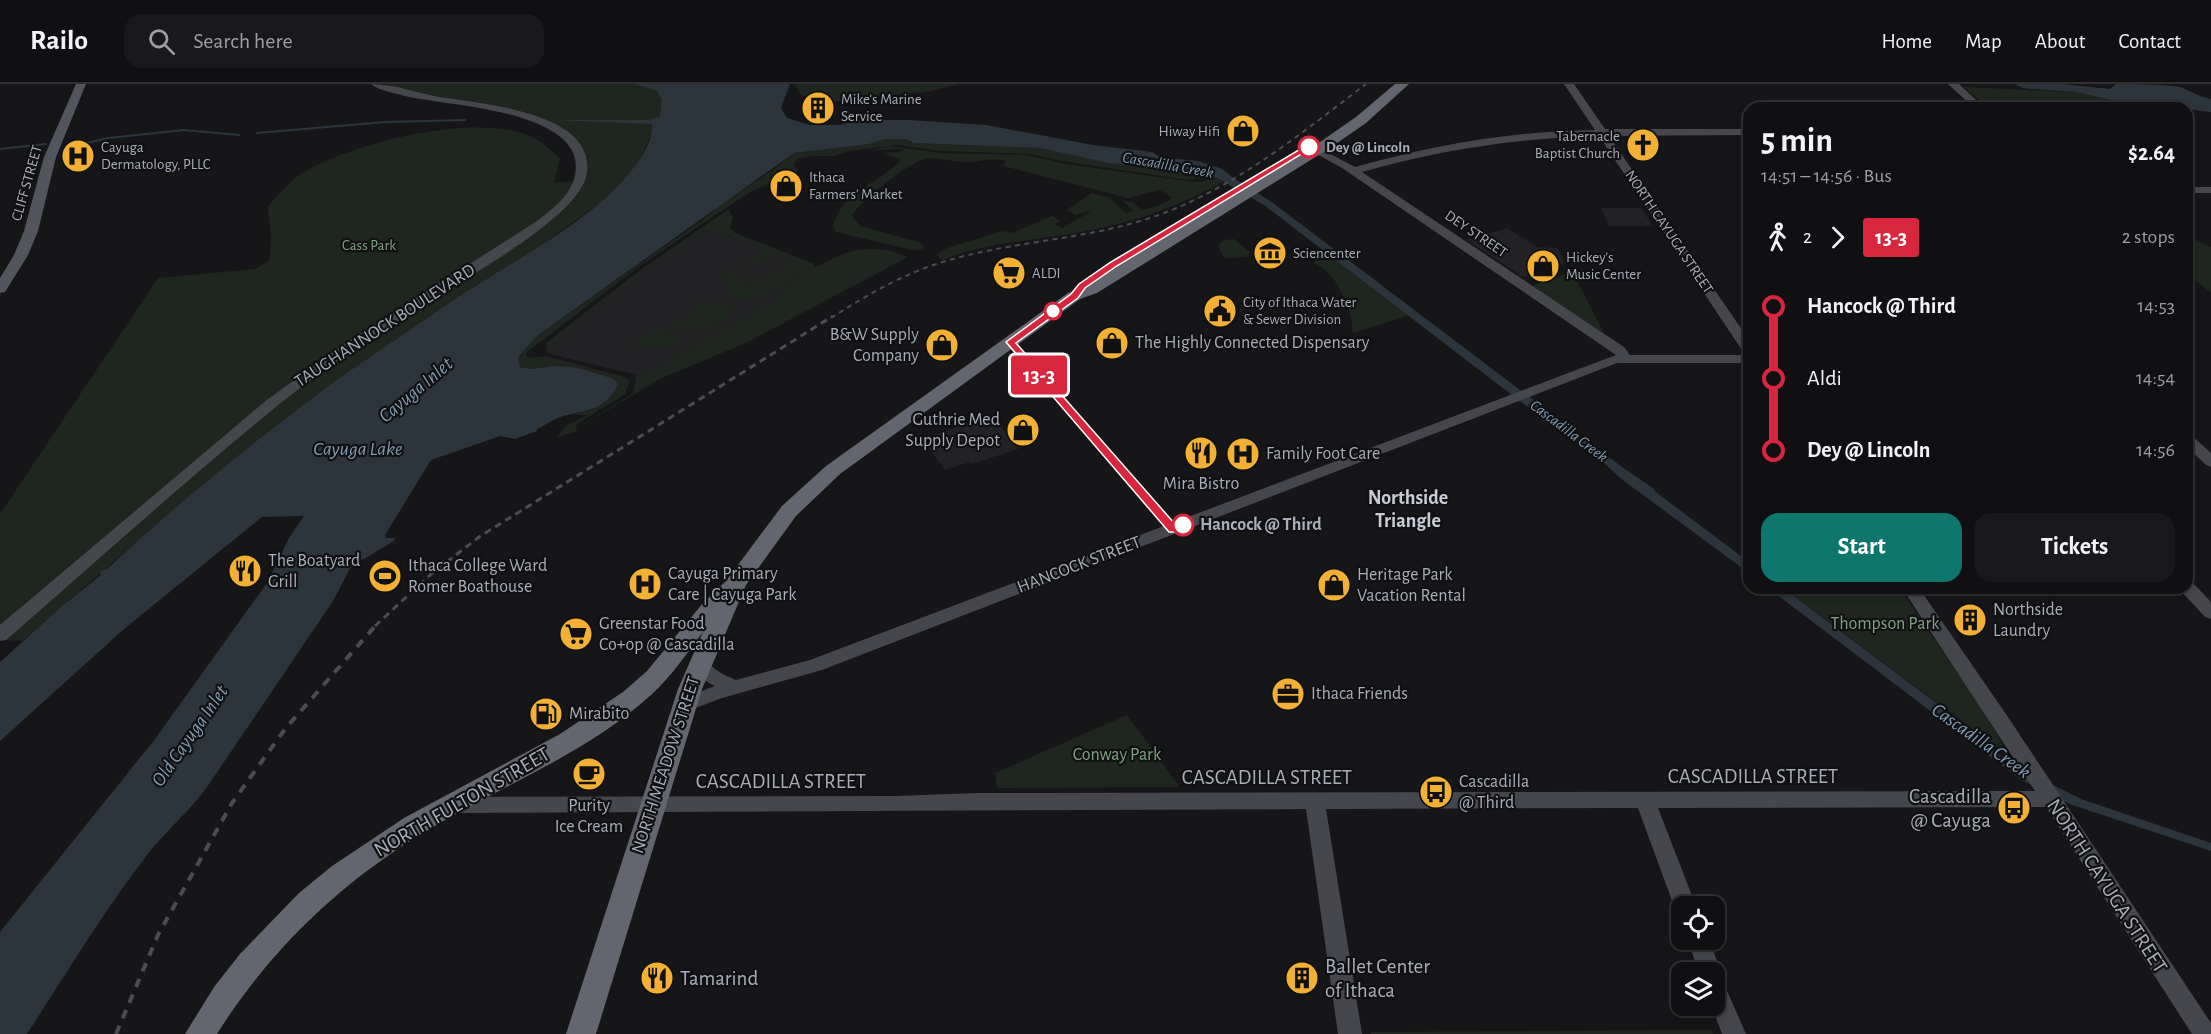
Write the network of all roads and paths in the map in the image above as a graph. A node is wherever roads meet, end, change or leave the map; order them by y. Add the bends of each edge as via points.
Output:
1 (81, 84) edge
2 (376, 84) edge
3 (1390, 84) edge
4 (1403, 84) edge
5 (1569, 84) edge
6 (1956, 87) edge
7 (1973, 102) edge
8 (1743, 132) edge
9 (1602, 133) junction
10 (1313, 148) junction
11 (1353, 171) junction
12 (2193, 189) edge
13 (2211, 190) edge
14 (0, 289) edge
15 (1743, 341) edge
16 (1624, 356) junction
17 (1743, 359) edge
18 (2193, 445) edge
19 (2211, 462) edge
20 (736, 582) junction
21 (1914, 594) edge
22 (2193, 594) edge
23 (2211, 614) edge
24 (0, 635) edge
25 (700, 664) junction
26 (732, 686) junction
27 (685, 705) junction
28 (2049, 799) junction
29 (1645, 801) junction
30 (1315, 802) junction
31 (449, 805) junction
32 (653, 805) junction
33 (1681, 896) edge
34 (1725, 1011) edge
35 (200, 1034) edge
36 (581, 1034) edge
37 (1350, 1034) edge
38 (1734, 1034) edge
39 (2205, 1034) edge

1 - 14 main road, CLIFF STREET via 50,157 31,231
2 - 24 street, TAUGHANNOCK BOULEVARD via 530,117 549,125 578,148 582,168 577,186 564,205 538,226 332,358 273,402
3 - 10 highway
4 - 10 highway via 1361,120
5 - 9 street, NORTH CAYUGA STREET
6 - 7 street
8 - 9 street
9 - 11 street via 1479,141
9 - 15 street, NORTH CAYUGA STREET
10 - 11 street, DEY STREET
10 - 20 highway, NORTH MEADOW STREET via 1094,277 1074,296 832,470 789,511
11 - 16 street, DEY STREET
12 - 13 street
16 - 17 street, HANCOCK STREET
16 - 26 street, HANCOCK STREET via 816,665 757,683
18 - 19 street
20 - 25 highway, NORTH MEADOW STREET
20 - 31 highway, NORTH FULTON STREET via 709,608 653,678 617,709 570,740
21 - 28 street, NORTH CAYUGA STREET
22 - 23 street
25 - 26 street via 709,675
25 - 27 highway, NORTH MEADOW STREET
26 - 27 street, HANCOCK STREET
27 - 32 highway, NORTH MEADOW STREET
28 - 29 street, CASCADILLA STREET
28 - 39 street, NORTH CAYUGA STREET
29 - 30 street, CASCADILLA STREET
29 - 33 street
30 - 32 street, CASCADILLA STREET
30 - 37 street
31 - 32 street, CASCADILLA STREET
31 - 35 highway, NORTH FULTON STREET via 387,842 302,907 262,946
32 - 36 highway, NORTH MEADOW STREET
34 - 38 street

